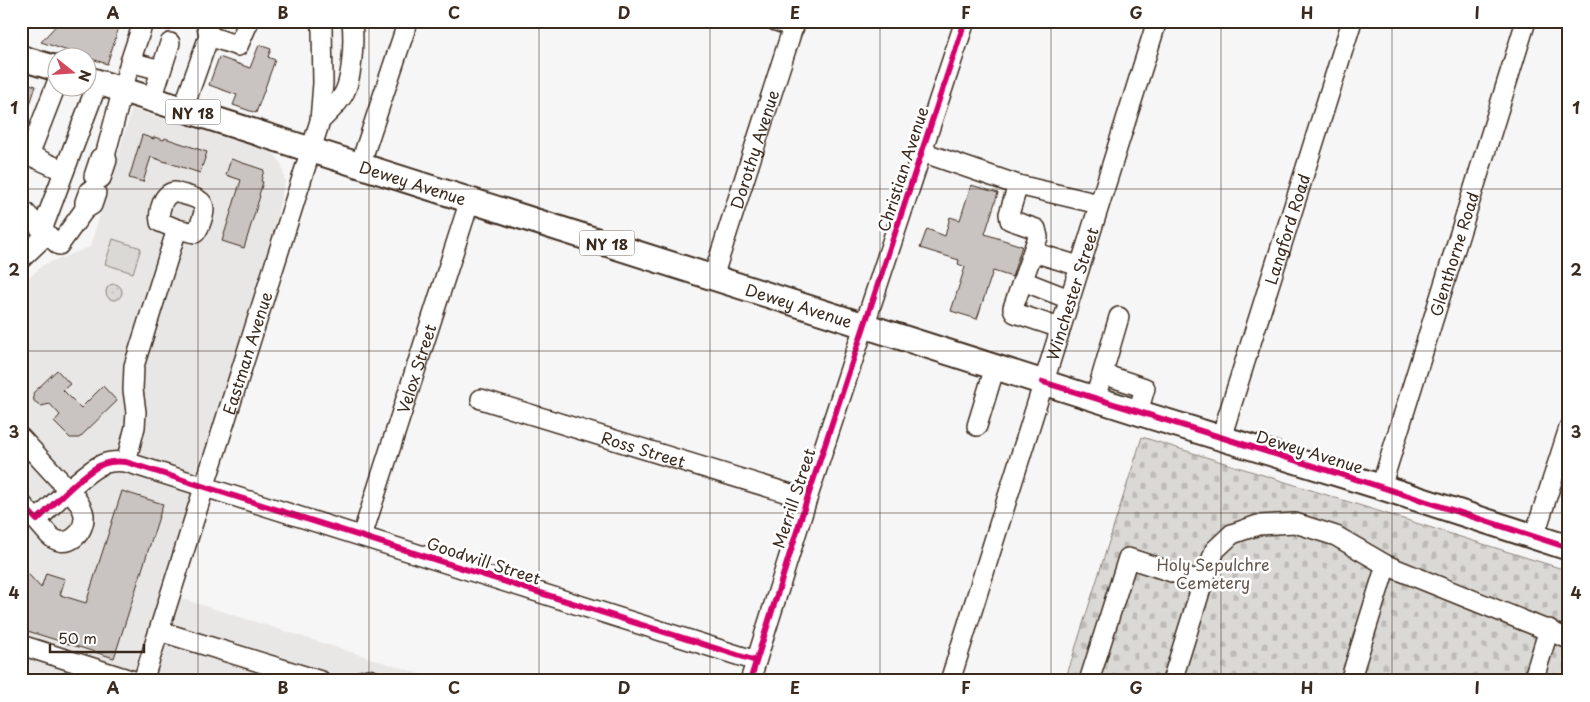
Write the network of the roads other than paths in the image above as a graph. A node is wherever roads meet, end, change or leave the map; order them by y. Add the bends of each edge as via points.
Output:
1 (249, 21) edge
2 (320, 21) edge
3 (352, 21) edge
4 (408, 21) edge
5 (965, 21) edge
6 (1157, 21) edge
7 (1352, 21) edge
8 (1526, 21) edge
9 (143, 23) dead end
10 (788, 23) edge
11 (207, 28) edge
12 (170, 42) dead end
13 (21, 58) edge
14 (130, 62) junction
15 (48, 66) edge
16 (161, 70) junction
17 (98, 83) edge
18 (122, 90) junction
19 (50, 98) edge
20 (88, 98) edge
21 (152, 99) junction
22 (183, 109) junction
23 (320, 121) junction
24 (310, 150) junction
25 (25, 152) edge
26 (922, 152) junction
27 (360, 165) junction
28 (64, 171) junction
29 (1018, 185) junction
30 (470, 200) junction
31 (1099, 204) junction
32 (21, 208) edge
33 (177, 229) dead end
34 (45, 232) junction
35 (1033, 252) junction
36 (22, 256) edge
37 (1079, 266) junction
38 (713, 277) junction
39 (1023, 281) junction
40 (1069, 299) junction
41 (1119, 317) dead end
42 (865, 325) junction
43 (1060, 328) junction
44 (995, 367) junction
45 (1103, 374) junction
46 (1043, 382) junction
47 (481, 399) dead end
48 (1095, 399) junction
49 (1138, 412) junction
50 (977, 426) dead end
51 (1569, 428) edge
52 (21, 438) edge
53 (1221, 438) junction
54 (126, 462) junction
55 (204, 486) junction
56 (1382, 487) junction
57 (69, 491) junction
58 (806, 499) junction
59 (21, 503) edge
60 (37, 520) junction
61 (362, 536) junction
62 (1534, 537) junction
63 (1569, 548) edge
64 (1386, 565) junction
65 (1203, 582) junction
66 (1549, 629) junction
67 (159, 630) junction
68 (1569, 639) edge
69 (21, 645) edge
70 (756, 661) junction
71 (134, 681) edge
72 (143, 681) edge
73 (321, 681) edge
74 (361, 681) edge
75 (374, 681) edge
76 (750, 681) edge
77 (950, 681) edge
78 (1089, 681) edge
79 (1172, 681) edge
80 (1350, 681) edge
81 (1533, 681) edge

1 - 11 street via 238,46
2 - 23 street, Eastman Avenue via 323,83
3 - 23 street via 354,44 348,79 342,97
4 - 27 street
5 - 26 street, Christian Avenue
6 - 31 street, Winchester Street
7 - 53 street, Langford Road
8 - 56 street, Glenthorne Road
9 - 14 street
10 - 38 street, Dorothy Avenue
11 - 22 street
12 - 16 street
13 - 15 main road
14 - 16 street
14 - 18 street
16 - 21 street
17 - 18 main road, Dewey Avenue / NY 18
18 - 21 main road, Dewey Avenue / NY 18
18 - 34 street via 105,156 107,160 93,190 60,245
19 - 25 street
20 - 28 street
21 - 22 main road, Dewey Avenue / NY 18
22 - 24 main road, Dewey Avenue / NY 18
23 - 24 street, Eastman Avenue
24 - 27 main road, Dewey Avenue / NY 18
24 - 55 street, Eastman Avenue
25 - 28 street
26 - 29 street
26 - 42 street, Christian Avenue
27 - 30 main road, Dewey Avenue / NY 18
28 - 34 street
29 - 31 street
29 - 35 street via 1010,220 1036,229 1038,237
30 - 38 main road, Dewey Avenue / NY 18
30 - 61 street, Velox Street
31 - 37 street, Winchester Street
32 - 34 street
33 - 54 street via 134,366 135,427
34 - 36 street
35 - 37 street
35 - 39 street
37 - 40 street, Winchester Street
38 - 42 main road, Dewey Avenue / NY 18
39 - 40 street
39 - 43 street via 1013,308 1015,313
40 - 43 street, Winchester Street
41 - 45 street
42 - 44 main road, Dewey Avenue / NY 18
42 - 58 street, Merrill Street
43 - 46 street, Winchester Street
44 - 46 main road, Dewey Avenue / NY 18
44 - 50 street
45 - 48 street
45 - 49 street via 1145,388
46 - 48 main road, Dewey Avenue / NY 18
46 - 77 street, Winchester Street
47 - 58 street, Ross Street
48 - 49 main road, Dewey Avenue / NY 18
49 - 53 main road, Dewey Avenue / NY 18
51 - 62 street
52 - 57 street
53 - 56 main road, Dewey Avenue / NY 18
54 - 55 street, Goodwill Street
54 - 57 street via 113,461 101,465
55 - 61 street, Goodwill Street
55 - 67 street, Eastman Avenue
56 - 62 main road, Dewey Avenue / NY 18
57 - 60 street
57 - 60 street via 84,515 83,523 73,538 67,542 54,540
58 - 70 street, Merrill Street
59 - 60 street
61 - 70 street, Goodwill Street
62 - 63 main road, Dewey Avenue / NY 18
64 - 65 street via 1336,536 1295,523 1258,525 1232,534 1215,550
64 - 66 street
64 - 80 street
65 - 78 street via 1128,558
65 - 79 street
66 - 68 street
66 - 81 street
67 - 72 street, Eastman Avenue
67 - 73 street
69 - 71 street
70 - 76 street, Merrill Street
74 - 75 street

